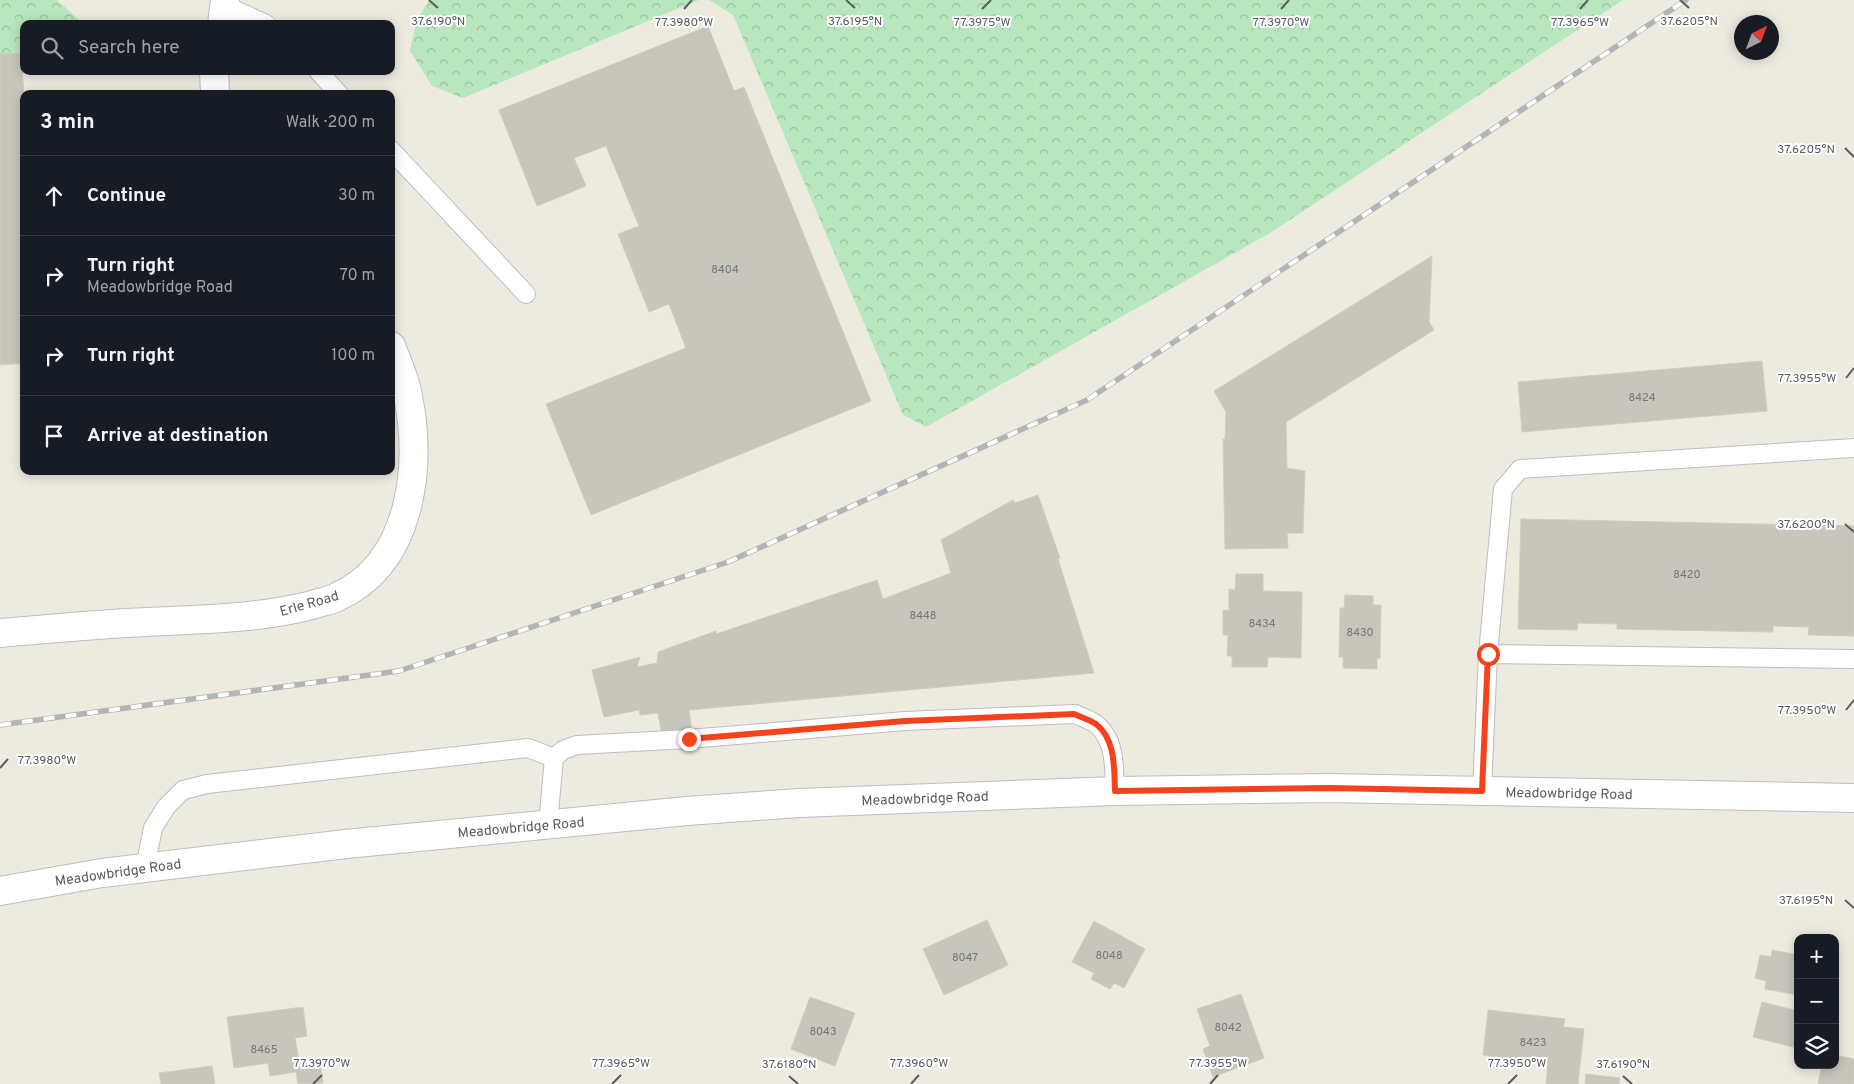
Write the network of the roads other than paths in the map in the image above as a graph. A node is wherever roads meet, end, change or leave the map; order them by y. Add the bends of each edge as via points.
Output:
1 (224, 10) edge
2 (254, 20) edge
3 (214, 75) edge
4 (322, 75) edge
5 (215, 90) edge
6 (335, 90) edge
7 (395, 154) edge
8 (526, 294) dead end
9 (395, 357) edge
10 (1854, 448) edge
11 (0, 633) edge
12 (1488, 654) junction
13 (1854, 659) edge
14 (554, 758) junction
15 (1115, 791) junction
16 (1482, 791) junction
17 (1854, 798) edge
18 (548, 824) junction
19 (145, 868) junction
20 (0, 890) edge

1 - 2 lane
3 - 5 main road
4 - 6 lane
7 - 8 lane
9 - 11 main road, Erle Road via 408,394 414,439 412,484 399,533 384,560 363,582 336,598 284,612
10 - 12 lane via 1520,469 1503,489
12 - 13 lane
12 - 16 lane
14 - 15 lane via 563,750 577,745 905,721 1074,714 1096,724 1109,741 1114,757
14 - 18 lane
14 - 19 lane via 528,748 207,784 184,790 166,807 153,828
15 - 16 main road, Meadowbridge Road via 1329,788
15 - 18 main road, Meadowbridge Road via 799,803
16 - 17 main road, Meadowbridge Road
18 - 19 main road, Meadowbridge Road
19 - 20 main road, Meadowbridge Road

